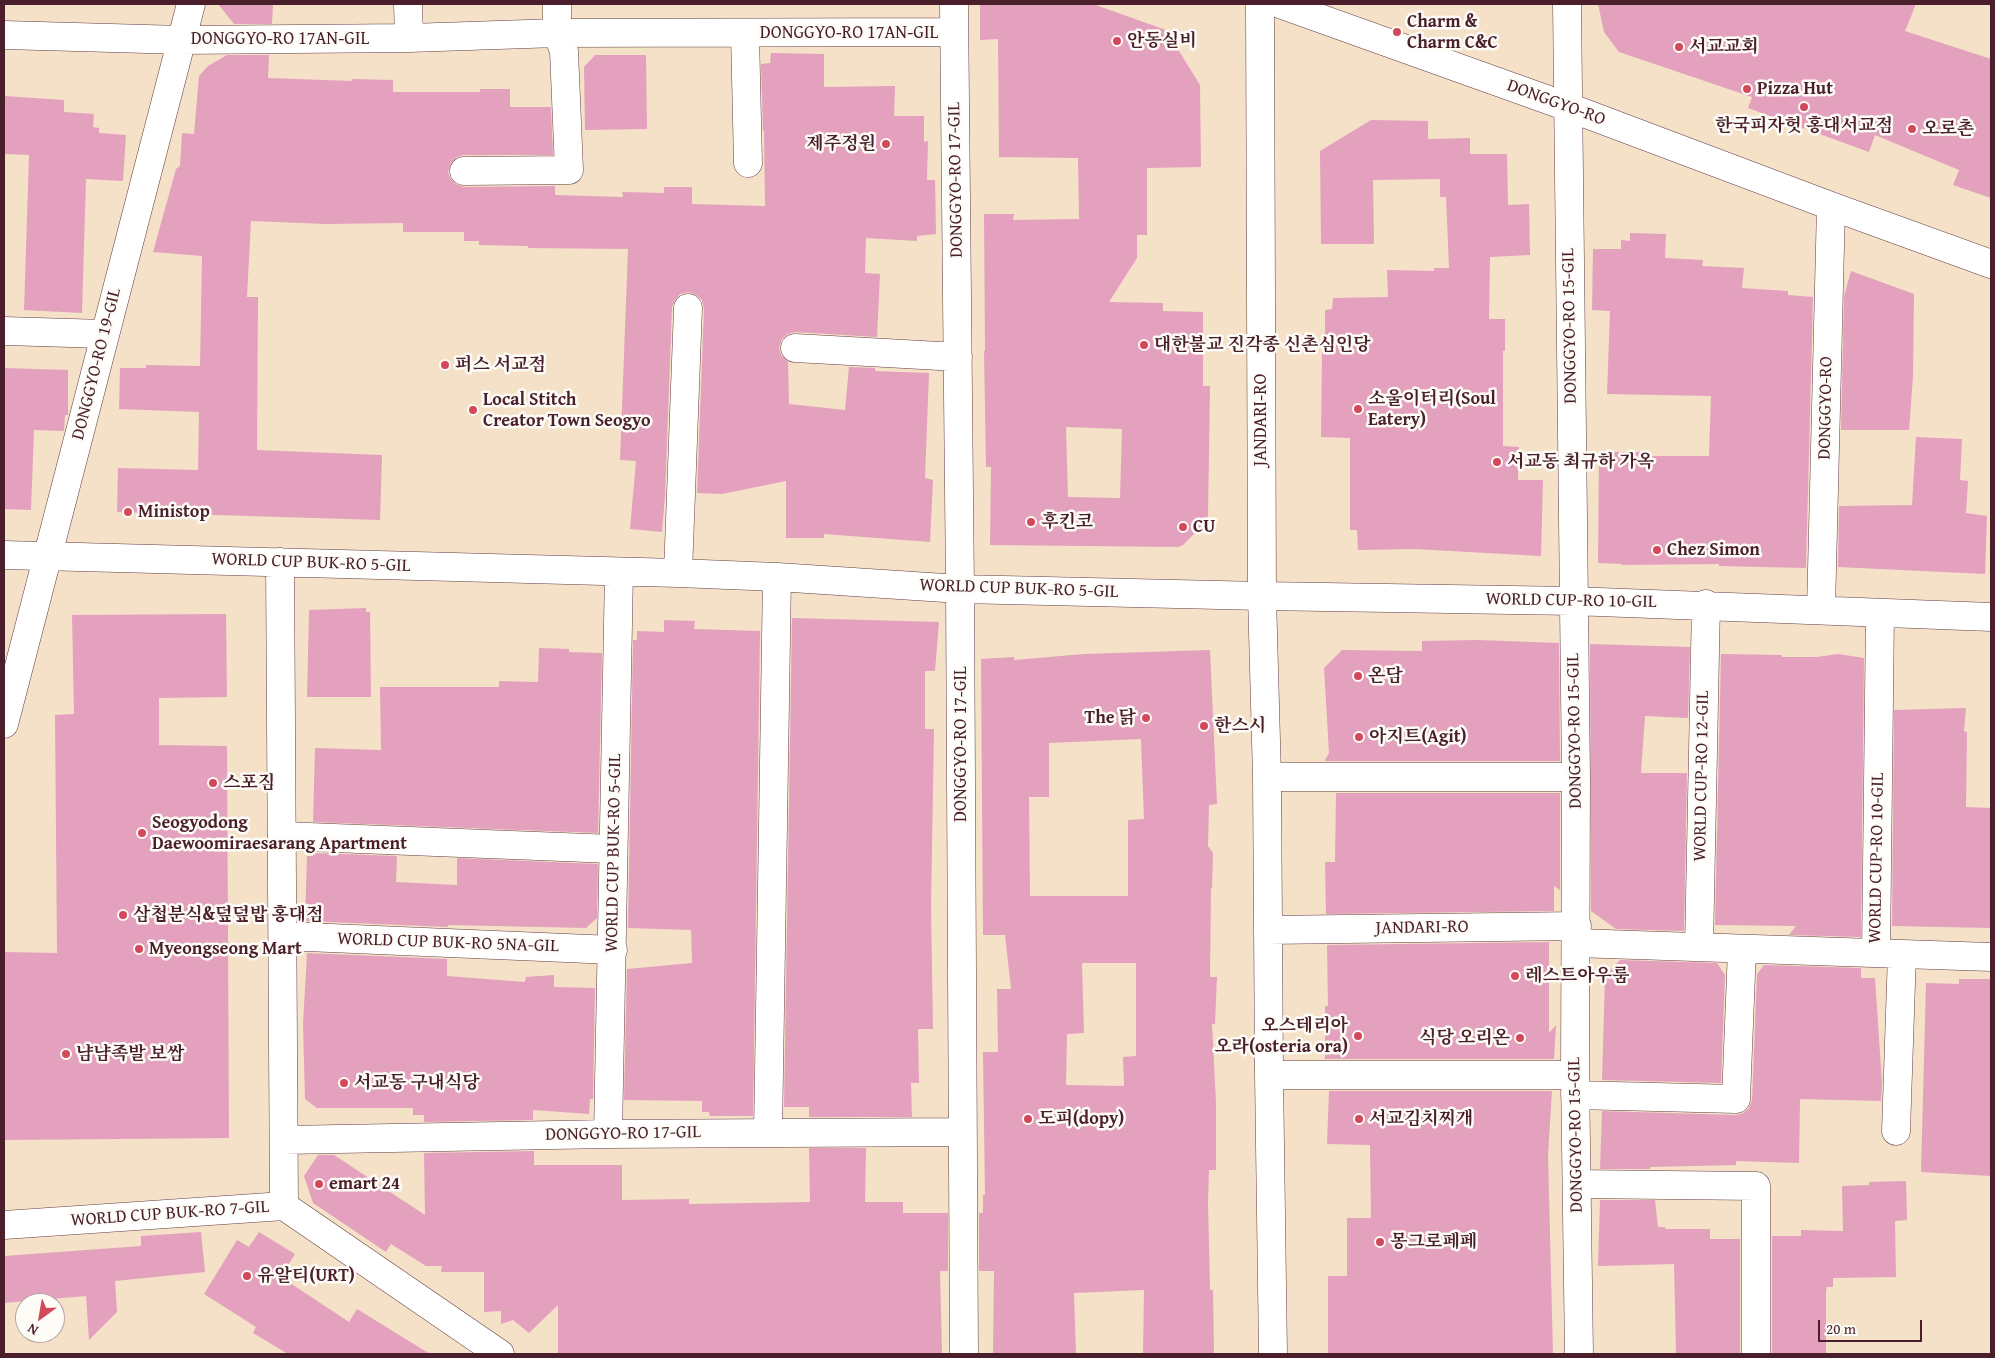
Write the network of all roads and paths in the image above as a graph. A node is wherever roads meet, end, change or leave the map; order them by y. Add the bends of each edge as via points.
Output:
1 (192, 4) edge
2 (408, 4) edge
3 (557, 4) edge
4 (954, 4) edge
5 (1260, 4) edge
6 (1280, 4) edge
7 (1567, 4) edge
8 (954, 32) junction
9 (557, 33) junction
10 (745, 34) junction
11 (4, 35) edge
12 (409, 38) junction
13 (182, 40) junction
14 (1568, 107) junction
15 (748, 163) dead end
16 (464, 171) dead end
17 (1831, 206) junction
18 (1991, 264) edge
19 (688, 308) dead end
20 (4, 331) edge
21 (105, 334) junction
22 (795, 348) dead end
23 (958, 356) junction
24 (4, 555) edge
25 (48, 557) junction
26 (280, 562) junction
27 (618, 572) junction
28 (678, 573) junction
29 (777, 577) junction
30 (960, 589) junction
31 (1262, 596) junction
32 (1573, 600) junction
33 (1706, 604) junction
34 (1821, 610) junction
35 (1880, 613) junction
36 (1991, 617) edge
37 (4, 724) edge
38 (1267, 777) junction
39 (1576, 777) junction
40 (283, 836) junction
41 (613, 849) junction
42 (1268, 930) junction
43 (1576, 934) junction
44 (283, 936) junction
45 (1699, 947) junction
46 (1742, 949) junction
47 (613, 950) junction
48 (1889, 953) junction
49 (1991, 957) edge
50 (1269, 1076) junction
51 (1575, 1085) junction
52 (1896, 1131) dead end
53 (962, 1132) junction
54 (768, 1133) junction
55 (608, 1134) junction
56 (284, 1140) junction
57 (1577, 1184) junction
58 (284, 1206) junction
59 (4, 1225) edge
60 (500, 1354) edge
61 (964, 1354) edge
62 (1274, 1354) edge
63 (1579, 1354) edge
64 (1756, 1354) edge

1 - 13 street, DONGGYO-RO 19-GIL
2 - 12 street
3 - 9 street
4 - 8 street, DONGGYO-RO 17-GIL
5 - 31 street, JANDARI-RO
6 - 14 street, DONGGYO-RO
7 - 14 street, DONGGYO-RO 15-GIL
8 - 10 street, DONGGYO-RO 17AN-GIL
8 - 23 street, DONGGYO-RO 17-GIL
9 - 10 street, DONGGYO-RO 17AN-GIL
9 - 12 street, DONGGYO-RO 17AN-GIL
9 - 16 street via 564,51 569,170
10 - 15 street, DONGGYO-RO 17AN-GIL
11 - 13 street, DONGGYO-RO 17AN-GIL
12 - 13 street, DONGGYO-RO 17AN-GIL
13 - 21 street, DONGGYO-RO 19-GIL
14 - 17 street, DONGGYO-RO
14 - 32 street, DONGGYO-RO 15-GIL
17 - 18 street, DONGGYO-RO
17 - 34 street, DONGGYO-RO
19 - 28 street
20 - 21 street
21 - 25 street, DONGGYO-RO 19-GIL
22 - 23 street
23 - 30 street, DONGGYO-RO 17-GIL
24 - 25 street, WORLD CUP BUK-RO 5-GIL
25 - 26 street, WORLD CUP BUK-RO 5-GIL
25 - 37 street, DONGGYO-RO 19-GIL
26 - 27 street, WORLD CUP BUK-RO 5-GIL
26 - 40 street
27 - 28 street, WORLD CUP BUK-RO 5-GIL
27 - 41 street, WORLD CUP BUK-RO 5-GIL
28 - 29 street, WORLD CUP BUK-RO 5-GIL
29 - 30 street, WORLD CUP BUK-RO 5-GIL
29 - 54 street
30 - 31 street, WORLD CUP BUK-RO 5-GIL
30 - 53 street, DONGGYO-RO 17-GIL
31 - 32 street, WORLD CUP-RO 10-GIL
31 - 38 street, JANDARI-RO
32 - 33 street, WORLD CUP-RO 10-GIL
32 - 39 street, DONGGYO-RO 15-GIL
33 - 34 street, WORLD CUP-RO 10-GIL
33 - 45 street, WORLD CUP-RO 12-GIL
34 - 35 street, WORLD CUP-RO 10-GIL
35 - 36 street, WORLD CUP-RO 10-GIL
35 - 48 street, WORLD CUP-RO 10-GIL
38 - 39 street
38 - 42 street, JANDARI-RO
39 - 43 street, DONGGYO-RO 15-GIL
40 - 41 street
40 - 44 street
41 - 47 street, WORLD CUP BUK-RO 5-GIL
42 - 43 street, JANDARI-RO
42 - 50 street, JANDARI-RO
43 - 45 street
43 - 51 street, DONGGYO-RO 15-GIL
44 - 47 street, WORLD CUP BUK-RO 5NA-GIL
44 - 56 street
45 - 46 street
46 - 48 street
46 - 51 street via 1736,1099
47 - 55 street, WORLD CUP BUK-RO 5-GIL
48 - 49 street
48 - 52 street
50 - 51 street
50 - 62 street, JANDARI-RO
51 - 57 street, DONGGYO-RO 15-GIL
53 - 54 street, DONGGYO-RO 17-GIL
53 - 61 street, DONGGYO-RO 17-GIL
54 - 55 street, DONGGYO-RO 17-GIL
55 - 56 street, DONGGYO-RO 17-GIL
56 - 58 street
57 - 63 street, DONGGYO-RO 15-GIL
57 - 64 street via 1756,1186
58 - 59 street, WORLD CUP BUK-RO 7-GIL
58 - 60 street, WORLD CUP BUK-RO 7-GIL

